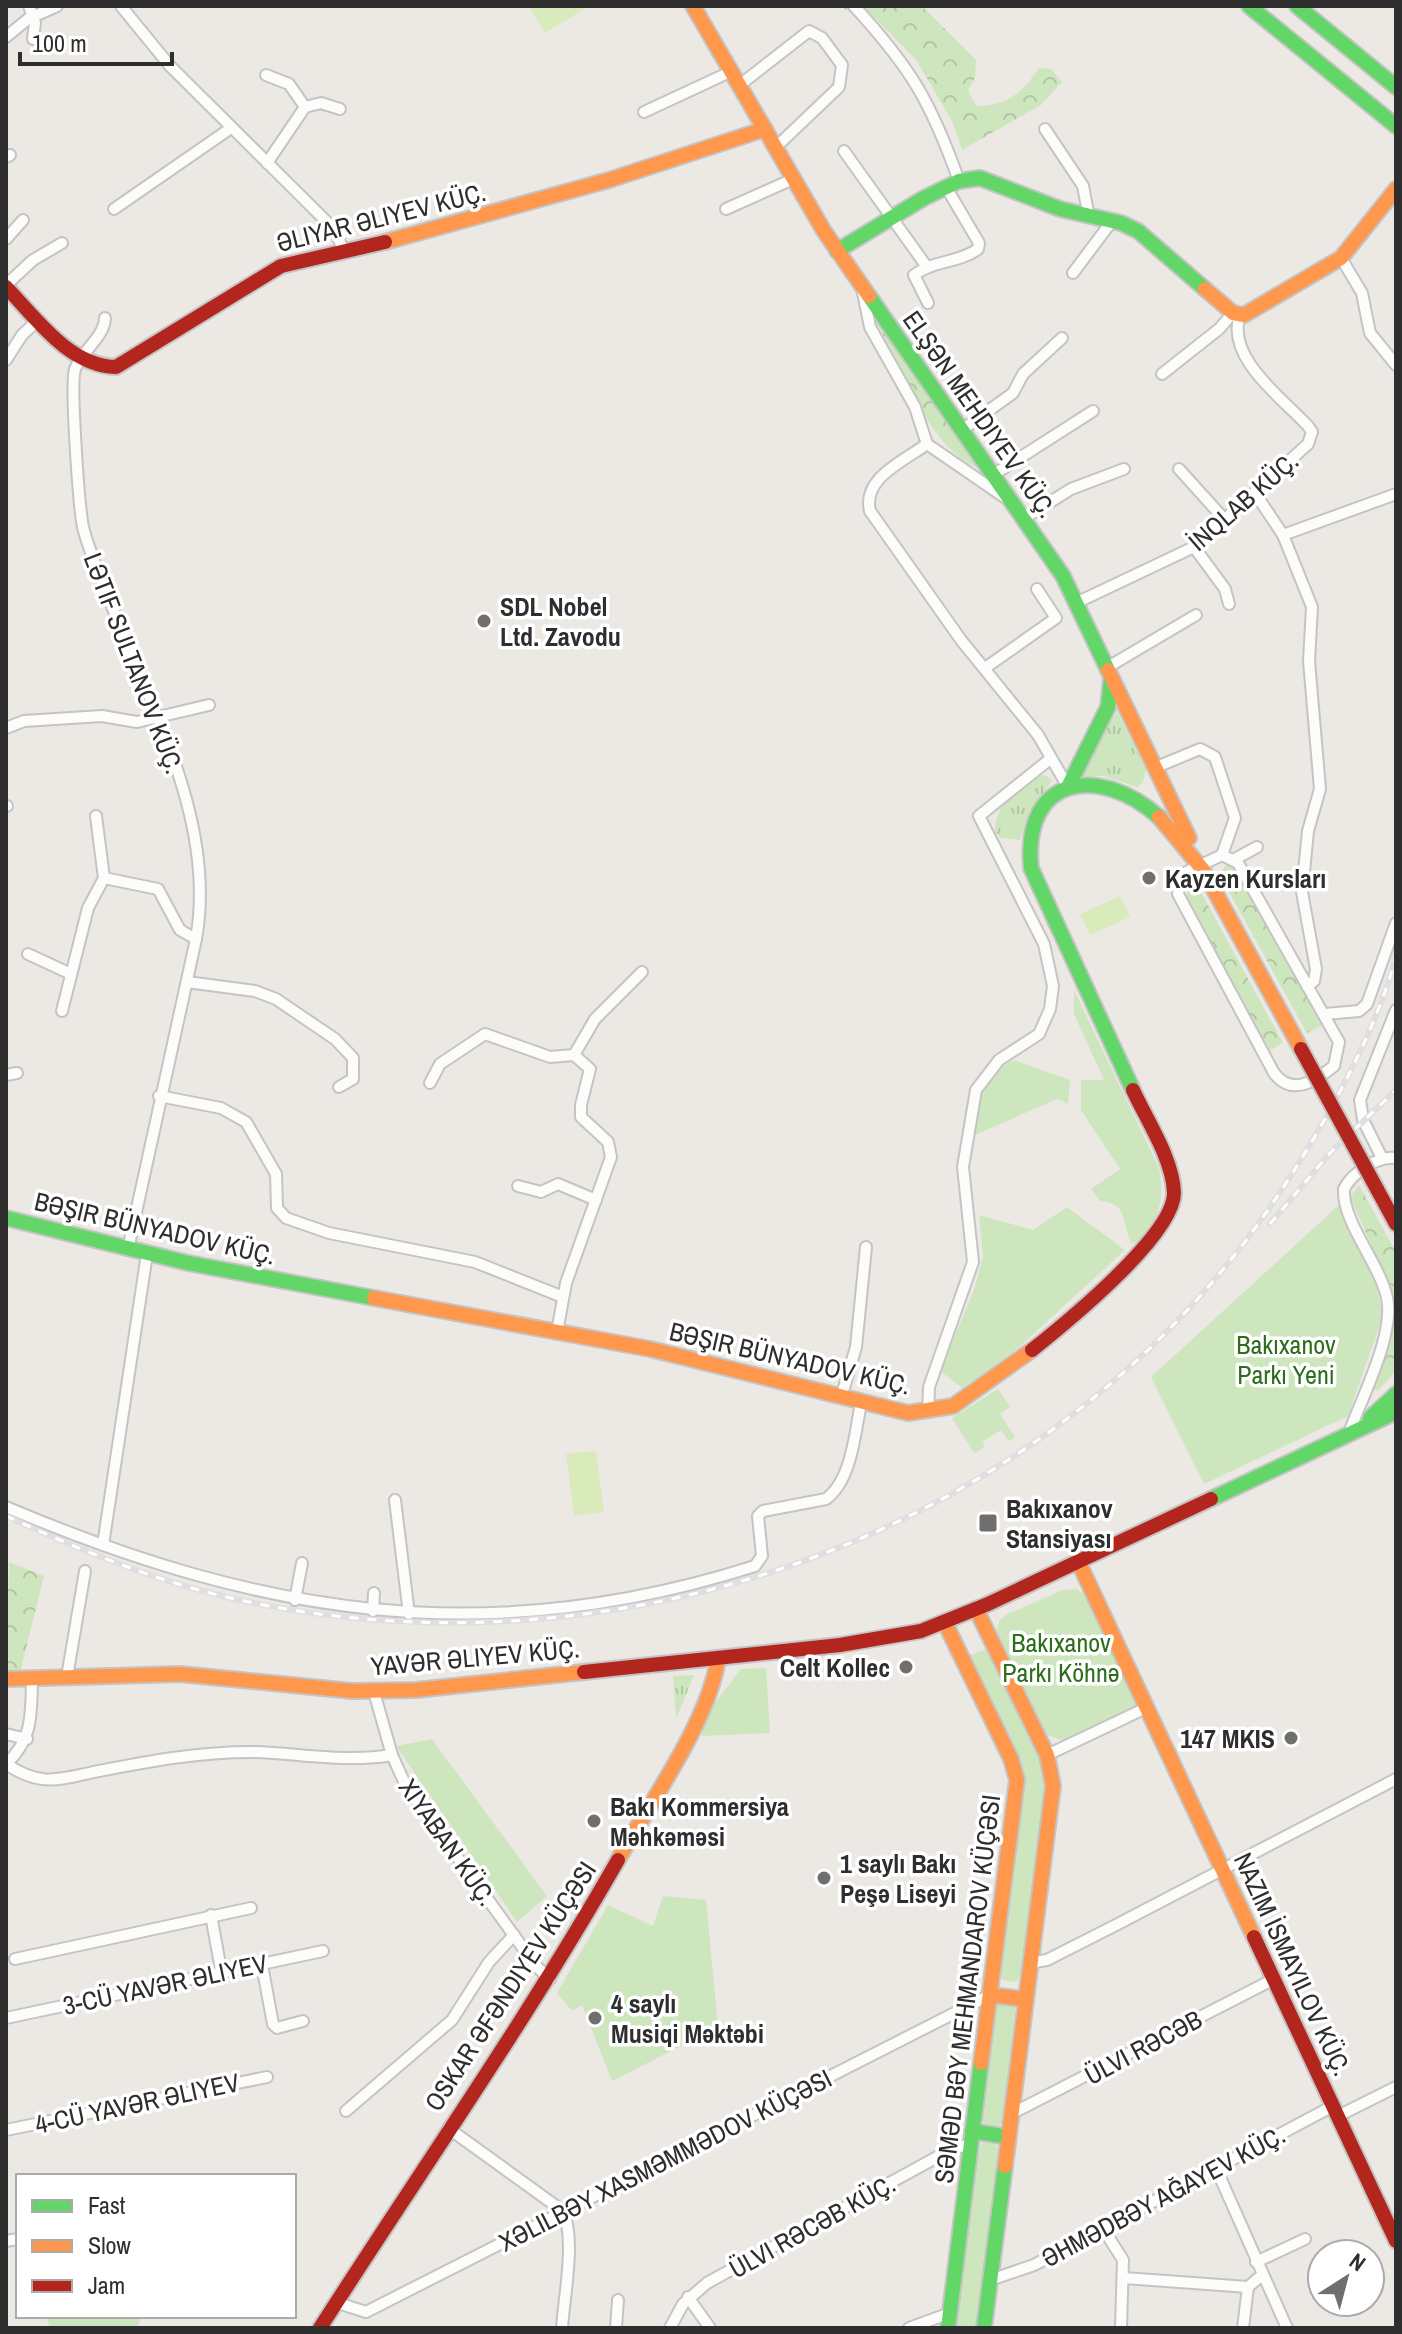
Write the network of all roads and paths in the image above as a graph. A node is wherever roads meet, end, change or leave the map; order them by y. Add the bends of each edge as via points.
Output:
1 (57, 6) edge
2 (121, 6) edge
3 (693, 6) edge
4 (854, 6) edge
5 (1249, 6) edge
6 (1297, 6) edge
7 (31, 11) edge
8 (6, 37) edge
9 (33, 39) dead end
10 (732, 71) junction
11 (266, 75) dead end
12 (741, 84) junction
13 (1396, 87) edge
14 (305, 107) junction
15 (340, 109) dead end
16 (644, 112) dead end
17 (1396, 126) edge
18 (231, 128) junction
19 (765, 129) junction
20 (1045, 129) dead end
21 (776, 147) junction
22 (844, 151) dead end
23 (267, 163) junction
24 (793, 179) junction
25 (953, 184) junction
26 (1396, 189) edge
27 (114, 209) dead end
28 (726, 209) dead end
29 (892, 215) junction
30 (1089, 217) junction
31 (23, 220) dead end
32 (1112, 221) junction
33 (6, 239) edge
34 (62, 243) dead end
35 (343, 249) junction
36 (837, 251) junction
37 (1341, 258) junction
38 (927, 267) junction
39 (1073, 273) dead end
40 (6, 286) edge
41 (861, 286) junction
42 (928, 303) dead end
43 (1236, 314) junction
44 (105, 318) dead end
45 (38, 320) junction
46 (1062, 338) dead end
47 (81, 357) junction
48 (6, 360) edge
49 (1396, 365) edge
50 (1162, 374) dead end
51 (1093, 411) dead end
52 (962, 430) junction
53 (927, 444) junction
54 (1124, 469) dead end
55 (1179, 469) dead end
56 (993, 475) junction
57 (1255, 493) junction
58 (1396, 494) edge
59 (1012, 502) junction
60 (1023, 519) junction
61 (1225, 520) junction
62 (1283, 535) junction
63 (1194, 547) junction
64 (1037, 589) dead end
65 (1078, 602) junction
66 (1229, 604) dead end
67 (1196, 615) dead end
68 (1108, 667) junction
69 (985, 668) junction
70 (209, 705) dead end
71 (158, 718) junction
72 (6, 728) edge
73 (1050, 759) junction
74 (1154, 768) junction
75 (1068, 787) junction
76 (96, 816) dead end
77 (1257, 847) dead end
78 (1222, 855) junction
79 (1235, 859) junction
80 (1201, 864) junction
81 (104, 878) junction
82 (1396, 923) edge
83 (196, 939) junction
84 (28, 954) dead end
85 (642, 972) dead end
86 (71, 974) junction
87 (187, 982) junction
88 (1307, 986) junction
89 (1396, 1010) edge
90 (62, 1011) dead end
91 (1325, 1014) junction
92 (574, 1055) junction
93 (430, 1083) dead end
94 (339, 1087) dead end
95 (159, 1096) junction
96 (1382, 1158) junction
97 (1396, 1158) edge
98 (518, 1186) dead end
99 (596, 1200) junction
100 (6, 1218) edge
101 (1396, 1224) edge
102 (866, 1247) dead end
103 (128, 1249) junction
104 (147, 1254) junction
105 (563, 1297) junction
106 (557, 1332) junction
107 (1396, 1394) edge
108 (841, 1398) junction
109 (861, 1403) junction
110 (928, 1412) junction
111 (1396, 1412) edge
112 (1349, 1433) junction
113 (395, 1500) dead end
114 (6, 1507) edge
115 (103, 1545) junction
116 (1078, 1561) junction
117 (302, 1563) dead end
118 (85, 1571) dead end
119 (374, 1593) dead end
120 (295, 1600) junction
121 (982, 1607) junction
122 (373, 1611) junction
123 (409, 1614) junction
124 (945, 1623) junction
125 (718, 1659) junction
126 (67, 1677) junction
127 (6, 1679) edge
128 (32, 1680) junction
129 (374, 1692) junction
130 (1146, 1708) junction
131 (6, 1734) edge
132 (27, 1739) junction
133 (392, 1755) junction
134 (1047, 1755) junction
135 (6, 1764) edge
136 (1396, 1779) edge
137 (1223, 1871) junction
138 (251, 1908) dead end
139 (211, 1915) junction
140 (514, 1935) junction
141 (323, 1951) dead end
142 (15, 1959) dead end
143 (1029, 1963) junction
144 (262, 1965) junction
145 (221, 1970) junction
146 (550, 1979) junction
147 (1274, 1979) junction
148 (990, 1995) junction
149 (1023, 1999) junction
150 (6, 2018) edge
151 (303, 2021) dead end
152 (267, 2077) dead end
153 (1396, 2087) edge
154 (346, 2111) dead end
155 (1335, 2111) junction
156 (1011, 2114) junction
157 (448, 2128) junction
158 (6, 2130) edge
159 (1008, 2137) junction
160 (971, 2138) junction
161 (1215, 2166) junction
162 (563, 2211) junction
163 (1102, 2227) junction
164 (1305, 2239) dead end
165 (1396, 2241) edge
166 (1256, 2262) junction
167 (1262, 2275) junction
168 (1124, 2278) junction
169 (990, 2280) junction
170 (1248, 2287) junction
171 (688, 2297) junction
172 (618, 2300) dead end
173 (338, 2303) junction
174 (949, 2321) edge
175 (320, 2328) edge
176 (562, 2328) edge
177 (616, 2328) edge
178 (670, 2328) edge
179 (710, 2328) edge
180 (909, 2328) edge
181 (984, 2328) edge
182 (1121, 2328) edge
183 (1243, 2328) edge
184 (1287, 2328) edge

1 - 7 street
2 - 18 street via 142,36
3 - 10 main road, ELŞƏN MEHDIYEV KÜÇ.
4 - 25 street via 911,72 937,121
5 - 17 main road
6 - 13 main road
7 - 8 street
7 - 9 street
10 - 12 main road, ELŞƏN MEHDIYEV KÜÇ.
10 - 16 street
11 - 14 street via 285,81
12 - 19 main road, ELŞƏN MEHDIYEV KÜÇ.
12 - 21 street via 809,31 822,38 842,65 839,87
14 - 15 street via 321,103
14 - 23 street
18 - 23 street
18 - 27 street
19 - 21 main road, ELŞƏN MEHDIYEV KÜÇ.
19 - 35 main road, ƏLIYAR ƏLIYEV KÜÇ. via 434,231
20 - 30 street via 1083,186
21 - 24 main road, ELŞƏN MEHDIYEV KÜÇ.
22 - 29 street
23 - 35 street via 334,229
24 - 28 street
24 - 36 main road, ELŞƏN MEHDIYEV KÜÇ.
25 - 29 main road
25 - 30 main road via 980,178
25 - 38 street via 978,249
26 - 37 main road
29 - 36 main road
29 - 38 street
30 - 32 main road
31 - 33 street
32 - 39 street
32 - 43 main road via 1147,237
34 - 40 street via 33,260
35 - 47 main road, ƏLIYAR ƏLIYEV KÜÇ. via 270,271 116,367 101,367
36 - 41 main road, ELŞƏN MEHDIYEV KÜÇ.
37 - 43 main road via 1255,311
37 - 49 street via 1362,293 1370,333
38 - 42 street via 914,279
40 - 45 main road, ƏLIYAR ƏLIYEV KÜÇ.
41 - 52 main road, ELŞƏN MEHDIYEV KÜÇ.
41 - 53 street via 870,327 915,407
43 - 50 street
43 - 57 street, İNQLAB KÜÇ. via 1236,337 1245,358 1312,432 1308,444
44 - 47 street via 104,328
45 - 47 main road, ƏLIYAR ƏLIYEV KÜÇ.
45 - 48 street
46 - 52 street via 1023,374 1013,393
47 - 71 street, LƏTIF SULTANOV KÜÇ. via 73,384 83,527
51 - 56 street
52 - 56 main road, ELŞƏN MEHDIYEV KÜÇ.
53 - 59 street
53 - 69 street via 873,484 868,504 925,592
54 - 60 street via 1071,489
55 - 61 street
56 - 59 main road, ELŞƏN MEHDIYEV KÜÇ.
57 - 61 street, İNQLAB KÜÇ.
57 - 62 street
58 - 62 street
59 - 60 main road, ELŞƏN MEHDIYEV KÜÇ.
60 - 65 main road, ELŞƏN MEHDIYEV KÜÇ.
61 - 63 street, İNQLAB KÜÇ.
62 - 88 street via 1312,607 1309,661 1320,789 1303,877 1316,969
63 - 65 street, İNQLAB KÜÇ.
63 - 66 street via 1225,589
64 - 69 street via 1056,618
65 - 68 main road, ELŞƏN MEHDIYEV KÜÇ.
67 - 68 street
68 - 74 main road, ELŞƏN MEHDIYEV KÜÇ.
68 - 75 main road via 1110,702
69 - 73 street via 1030,724
70 - 71 street
71 - 72 street via 24,721
71 - 83 street, LƏTIF SULTANOV KÜÇ. via 192,833 201,903
73 - 75 street
73 - 110 street via 979,816 1044,944 1053,986 1039,1034 999,1060 976,1090 963,1167 973,1262 929,1387
74 - 78 street via 1200,749 1215,757 1235,818
74 - 80 main road, ELŞƏN MEHDIYEV KÜÇ.
75 - 80 main road via 1096,783 1122,791 1162,818
75 - 110 main road, BƏŞIR BÜNYADOV KÜÇ. via 1050,800 1032,826 1031,868 1166,1161 1174,1187 1172,1206 1148,1244 1011,1370 956,1405
76 - 81 street
77 - 79 street
78 - 79 street
78 - 80 street
79 - 88 street
80 - 91 street via 1180,875 1178,894 1282,1083 1301,1086 1337,1063 1339,1042
80 - 101 main road, bridge
81 - 83 street via 158,889 180,930
81 - 86 street via 88,908
82 - 91 street via 1364,1008
83 - 87 street, LƏTIF SULTANOV KÜÇ.
84 - 86 street
85 - 92 street via 595,1019
86 - 90 street
87 - 94 street via 266,994 327,1033 349,1053 354,1066 353,1079
87 - 95 street, LƏTIF SULTANOV KÜÇ.
88 - 91 street
89 - 96 street via 1360,1100 1363,1120
92 - 93 street via 550,1057 485,1034 440,1064
92 - 99 street via 590,1069 581,1117 611,1147
95 - 103 street, LƏTIF SULTANOV KÜÇ.
95 - 105 street via 221,1108 246,1122 276,1174 277,1208 286,1218 329,1233 475,1262
96 - 97 street
96 - 112 street via 1353,1176 1344,1189 1346,1206 1383,1284 1389,1313
98 - 99 street via 541,1192 558,1184
99 - 105 street
100 - 103 main road, BƏŞIR BÜNYADOV KÜÇ.
102 - 108 street via 856,1347
103 - 104 main road, BƏŞIR BÜNYADOV KÜÇ.
104 - 106 main road, BƏŞIR BÜNYADOV KÜÇ.
104 - 115 street
105 - 106 street
106 - 108 main road, BƏŞIR BÜNYADOV KÜÇ. via 650,1349
107 - 112 main road
108 - 109 main road, BƏŞIR BÜNYADOV KÜÇ.
109 - 110 main road, BƏŞIR BÜNYADOV KÜÇ.
109 - 123 street via 851,1454 833,1493 826,1499 763,1511 758,1516 762,1556 755,1566 606,1603
111 - 112 main road
112 - 116 main road
113 - 123 street
114 - 115 street
115 - 120 street
116 - 121 main road
116 - 130 main road
117 - 120 street
118 - 126 street
119 - 122 street
120 - 122 street
121 - 124 main road, YAVƏR ƏLIYEV KÜÇ.
121 - 134 main road via 989,1637
122 - 123 street
124 - 125 main road, YAVƏR ƏLIYEV KÜÇ. via 866,1642
124 - 148 main road, SƏMƏD BƏY MEHMANDAROV KÜÇƏSI via 1017,1780
125 - 129 main road, YAVƏR ƏLIYEV KÜÇ.
125 - 146 main road, OSKAR ƏFƏNDIYEV KÜÇƏSI via 697,1720
126 - 128 main road, YAVƏR ƏLIYEV KÜÇ.
126 - 129 main road, YAVƏR ƏLIYEV KÜÇ. via 202,1674
127 - 128 main road, YAVƏR ƏLIYEV KÜÇ.
128 - 132 street
129 - 133 street, XIYABAN KÜÇ.
130 - 134 street
130 - 137 main road
131 - 132 street
132 - 135 street
133 - 135 street via 363,1760 249,1752 170,1757 38,1781
133 - 140 street, XIYABAN KÜÇ. via 406,1786
134 - 143 main road via 1053,1786
136 - 137 street
137 - 143 street via 1047,1960
137 - 147 main road
138 - 139 street
139 - 142 street
139 - 145 street
140 - 146 street, XIYABAN KÜÇ.
140 - 154 street via 489,1962 452,2020
141 - 144 street, 3-CÜ YAVƏR ƏLIYEV
143 - 149 main road
144 - 145 street, 3-CÜ YAVƏR ƏLIYEV
144 - 151 street via 273,2024 277,2028
145 - 150 street, 3-CÜ YAVƏR ƏLIYEV
146 - 157 main road, OSKAR ƏFƏNDIYEV KÜÇƏSI
147 - 155 main road
147 - 156 street, ÜLVI RƏCƏB
148 - 149 main road
148 - 160 main road, SƏMƏD BƏY MEHMANDAROV KÜÇƏSI
148 - 162 street, XƏLILBƏY XASMƏMMƏDOV KÜÇƏSI
149 - 156 main road
152 - 158 street, 4-CÜ YAVƏR ƏLIYEV
153 - 155 street, ƏHMƏDBƏY AĞAYEV KÜÇ.
155 - 161 street, ƏHMƏDBƏY AĞAYEV KÜÇ.
155 - 165 main road
156 - 159 main road
157 - 162 street
157 - 173 main road, OSKAR ƏFƏNDIYEV KÜÇƏSI
159 - 160 main road
159 - 169 main road
160 - 171 street, ÜLVI RƏCƏB KÜÇ.
160 - 174 main road, SƏMƏD BƏY MEHMANDAROV KÜÇƏSI
161 - 163 street, ƏHMƏDBƏY AĞAYEV KÜÇ.
161 - 166 street
162 - 173 street, XƏLILBƏY XASMƏMMƏDOV KÜÇƏSI via 366,2312
162 - 176 street via 567,2260
163 - 168 street via 1121,2255
163 - 169 street, ƏHMƏDBƏY AĞAYEV KÜÇ. via 1034,2265
164 - 166 street
166 - 167 street
167 - 170 street
167 - 184 street
168 - 170 street
168 - 182 street
169 - 181 main road
170 - 183 street
171 - 178 street, ÜLVI RƏCƏB KÜÇ.
171 - 179 street
172 - 177 street
173 - 175 main road, OSKAR ƏFƏNDIYEV KÜÇƏSI
174 - 180 street

